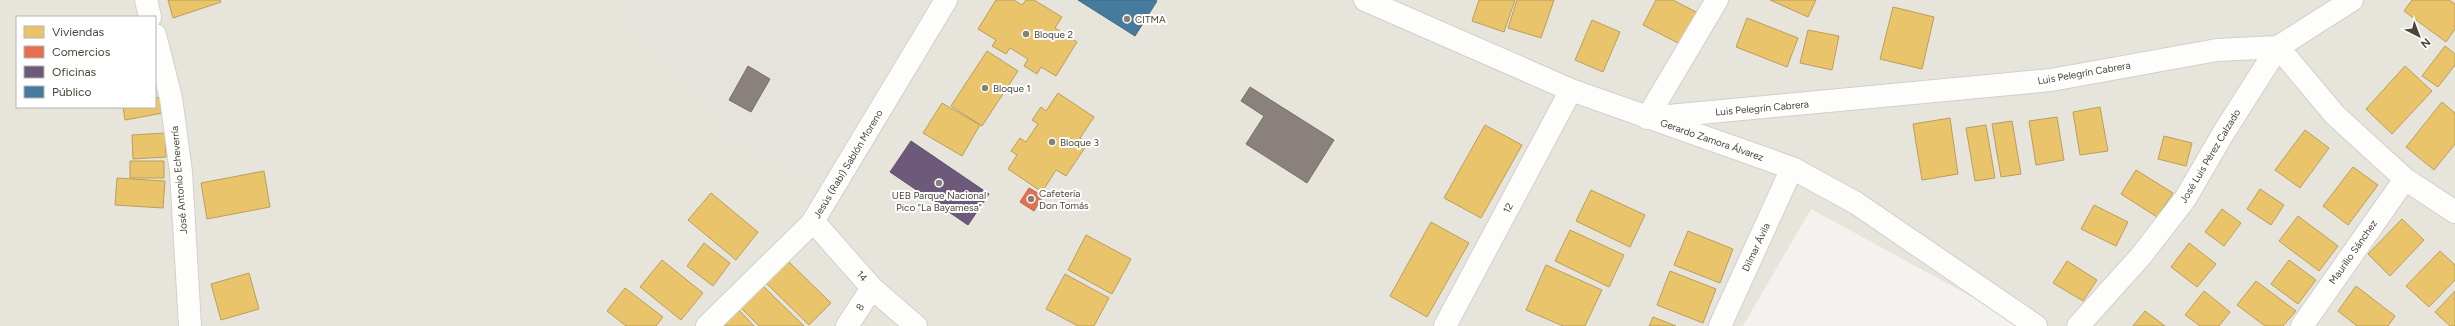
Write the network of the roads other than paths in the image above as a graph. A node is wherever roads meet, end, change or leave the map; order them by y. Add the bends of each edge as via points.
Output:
1 (146, 0) edge
2 (946, 0) edge
3 (1365, 0) edge
4 (1717, 0) edge
5 (2352, 0) edge
6 (150, 16) edge
7 (156, 39) edge
8 (2278, 47) junction
9 (1571, 90) junction
10 (1647, 118) junction
11 (1792, 168) junction
12 (2405, 179) junction
13 (2455, 212) edge
14 (813, 221) junction
15 (872, 288) junction
16 (190, 326) edge
17 (707, 326) edge
18 (847, 326) edge
19 (916, 326) edge
20 (1445, 326) edge
21 (1720, 326) edge
22 (2036, 326) edge
23 (2078, 326) edge
24 (2302, 326) edge

1 - 6 street
2 - 14 street, Jesús (Rabí) Sablón Moreno
3 - 9 street, Gerardo Zamora Álvarez
4 - 10 street
5 - 8 street, José Luis Pérez Calzado
7 - 16 street, José Antonio Echeverría via 171,98 181,172
8 - 10 street, Luis Pelegrín Cabrera via 2217,50 2051,80
8 - 12 street via 2335,115
8 - 23 street, José Luis Pérez Calzado via 2185,199 2141,256
9 - 10 street, Gerardo Zamora Álvarez
9 - 20 street, 12
10 - 11 street, Gerardo Zamora Álvarez
11 - 21 street, Dilmar Ávila
11 - 22 street, Gerardo Zamora Álvarez via 1856,203
12 - 13 street
12 - 24 street, Maurilio Sánchez
14 - 15 street, 14
14 - 17 street, Jesús (Rabí) Sablón Moreno
15 - 18 street, 8
15 - 19 street, 14

